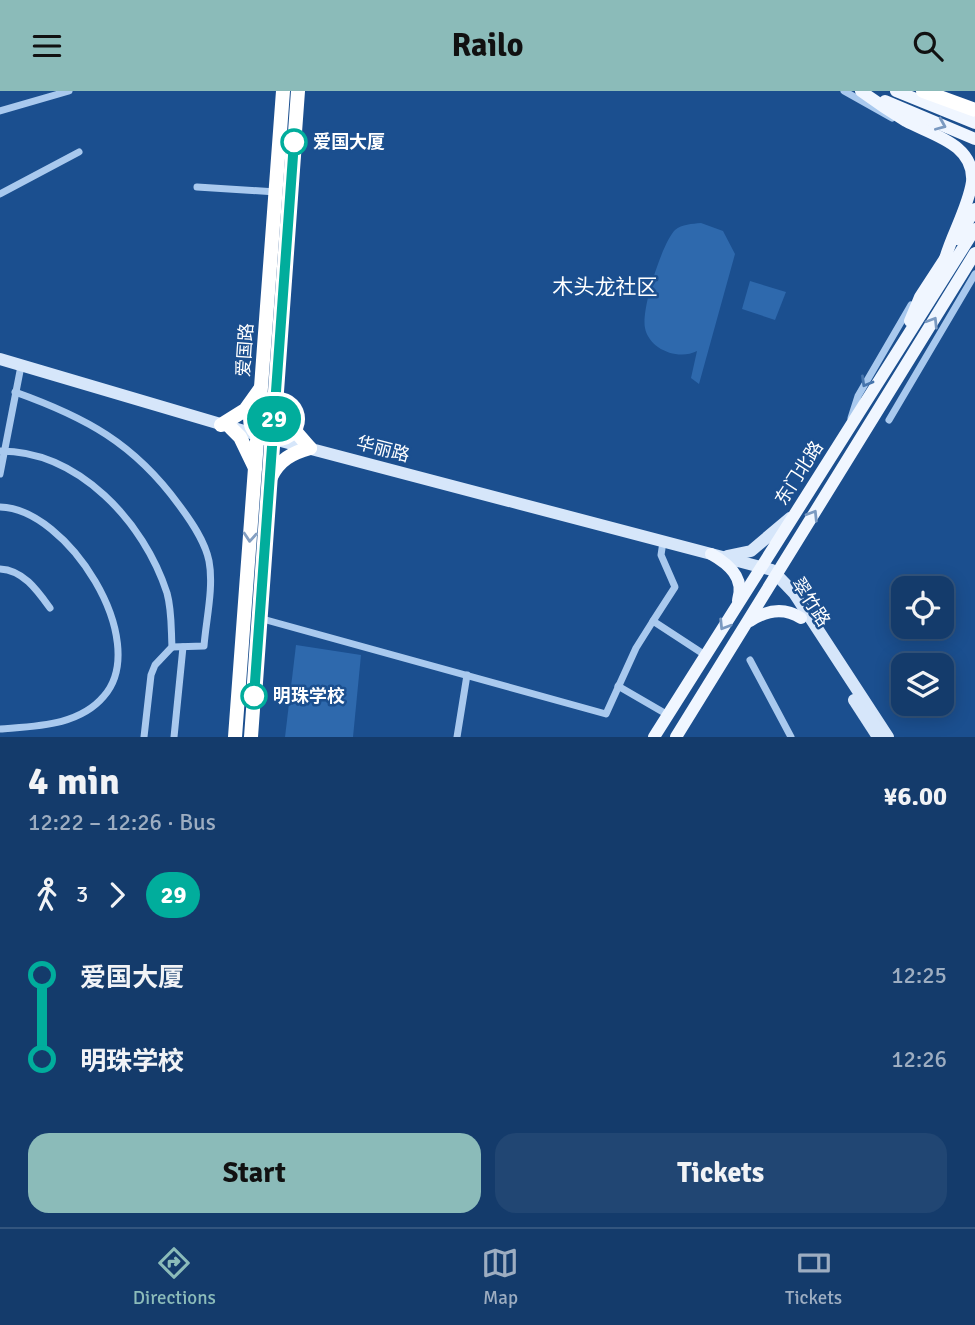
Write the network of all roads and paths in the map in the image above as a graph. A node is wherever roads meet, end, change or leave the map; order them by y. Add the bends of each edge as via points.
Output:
1 (69, 91) edge
2 (283, 91) edge
3 (298, 91) edge
4 (844, 91) edge
5 (862, 91) edge
6 (896, 91) edge
7 (923, 91) edge
8 (937, 91) edge
9 (975, 108) edge
10 (0, 111) edge
11 (975, 123) edge
12 (975, 139) edge
13 (79, 152) dead end
14 (975, 155) edge
15 (197, 187) dead end
16 (277, 192) junction
17 (0, 194) edge
18 (975, 196) edge
19 (975, 209) edge
20 (975, 229) edge
21 (975, 253) edge
22 (944, 255) junction
23 (975, 273) edge
24 (908, 335) junction
25 (0, 359) edge
26 (21, 366) junction
27 (262, 384) junction
28 (276, 391) junction
29 (15, 392) junction
30 (0, 414) edge
31 (10, 415) junction
32 (889, 419) dead end
33 (226, 426) junction
34 (847, 430) junction
35 (265, 437) junction
36 (310, 448) junction
37 (2, 451) edge
38 (256, 469) junction
39 (0, 474) edge
40 (269, 482) junction
41 (0, 506) edge
42 (790, 518) junction
43 (663, 542) junction
44 (715, 555) junction
45 (760, 567) junction
46 (0, 569) edge
47 (777, 576) junction
48 (737, 603) junction
49 (50, 608) dead end
50 (260, 618) junction
51 (801, 618) junction
52 (653, 621) junction
53 (747, 624) junction
54 (172, 647) junction
55 (183, 647) junction
56 (705, 655) junction
57 (750, 660) dead end
58 (467, 675) junction
59 (618, 686) junction
60 (668, 715) junction
61 (0, 729) edge
62 (145, 737) edge
63 (174, 737) edge
64 (235, 737) edge
65 (251, 737) edge
66 (457, 737) edge
67 (654, 737) edge
68 (676, 737) edge
69 (791, 737) edge
70 (878, 737) edge
71 (888, 737) edge

1 - 10 street
2 - 16 highway, 爱国路
3 - 28 highway, 爱国路
4 - 14 street via 873,110
5 -> 12 main road
5 - 22 main road via 901,118 958,147 969,162 970,191
6 - 11 main road
7 - 9 highway
8 - 9 street
13 - 17 street
15 - 16 street
16 - 27 highway, 爱国路
18 - 22 street
19 - 22 main road
20 - 24 main road, 东门北路
47 -> 21 main road, 东门北路
22 - 24 main road via 915,308
22 -> 34 street via 858,395
23 - 32 street
24 - 34 main road, 东门北路
25 - 26 street, 华丽路
26 - 29 street
26 - 33 street, 华丽路
27 - 33 highway
27 - 35 highway, 爱国路
28 - 35 highway, 爱国路
28 - 36 highway via 290,425
29 - 31 street
29 - 55 street via 102,429 165,485 190,519 210,565 204,646
30 - 31 street
31 - 37 street
33 - 35 street, 华丽路
33 - 38 highway via 240,437
34 - 42 main road, 东门北路
35 - 36 street, 华丽路
35 - 38 highway, 爱国路
35 - 40 highway, 爱国路
36 - 40 highway via 280,463
36 - 43 street, 华丽路
37 - 39 street
37 - 54 street via 66,467 110,499 139,539 166,591
38 -> 64 highway, 爱国路
40 - 50 highway, 爱国路
41 - 61 street via 22,512 73,547 102,593 117,641 110,688 89,709 49,725
42 - 44 street via 751,551
42 - 45 main road, 东门北路
43 - 44 street, 华丽路
43 - 52 street via 661,555 675,587
44 - 45 street, 华丽路
44 - 48 main road via 735,575 740,593
45 - 47 street, 翠竹路
45 - 48 main road, 东门北路
46 - 49 street via 18,573
47 - 51 street, 翠竹路
47 - 53 main road, 东门北路
47 - 71 street, 翠竹路 via 794,593
48 -> 56 main road, 东门北路
50 - 58 street
50 - 65 highway, 爱国路
51 - 53 main road via 777,611
51 - 70 street, 翠竹路
52 - 56 street
52 - 59 street
53 - 68 main road, 东门北路
54 - 55 street
54 - 62 street via 151,675
55 - 63 street
56 - 60 main road, 东门北路
57 - 69 street
58 - 59 street via 606,714
58 - 66 street
59 - 60 street
60 - 67 main road, 东门北路

